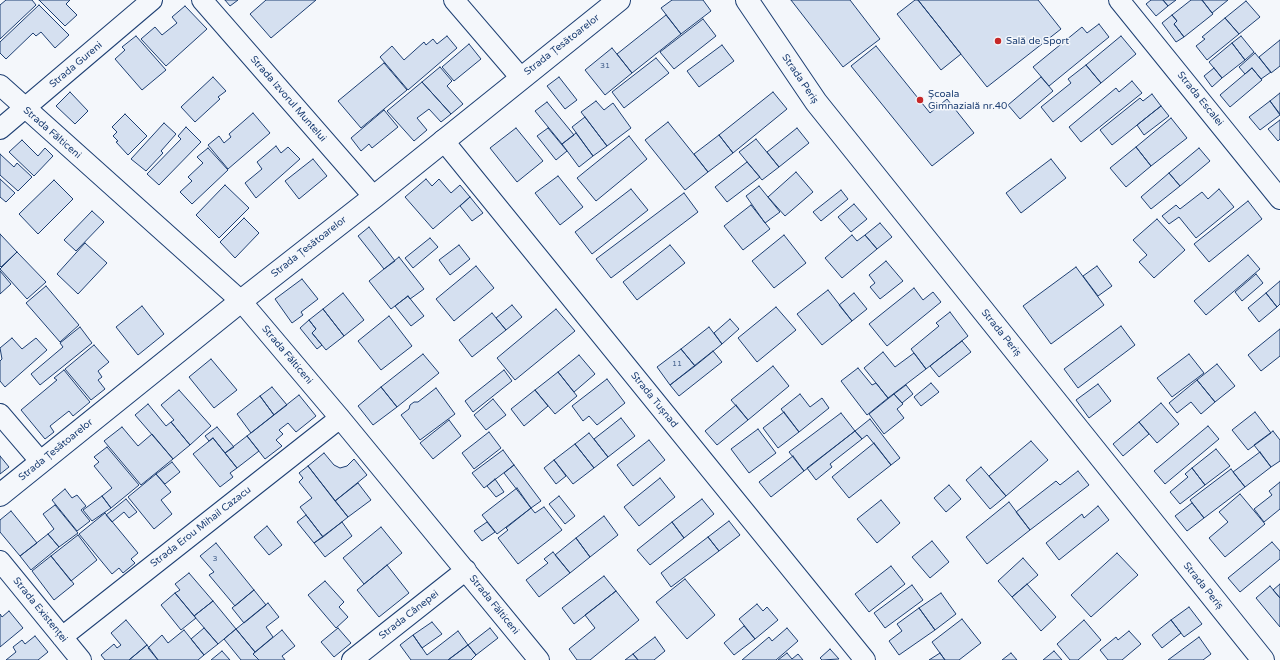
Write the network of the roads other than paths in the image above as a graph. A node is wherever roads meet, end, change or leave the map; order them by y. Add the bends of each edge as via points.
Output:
1 (152, 0) edge
2 (202, 0) edge
3 (454, 0) edge
4 (619, 0) edge
5 (747, 0) edge
6 (1119, 0) edge
7 (521, 78) junction
8 (0, 85) edge
9 (24, 109) junction
10 (0, 129) edge
11 (443, 140) junction
12 (374, 197) junction
13 (1280, 199) edge
14 (241, 301) junction
15 (0, 414) edge
16 (340, 418) junction
17 (41, 462) junction
18 (0, 495) edge
19 (0, 561) edge
20 (466, 570) junction
21 (62, 637) junction
22 (81, 660) edge
23 (352, 660) edge
24 (539, 660) edge
25 (865, 660) edge
26 (1262, 660) edge

1 - 9 street, Strada Gureni
2 - 12 street, Strada Izvorul Muntelui
3 - 7 street
4 - 7 street, Strada Țesătoarelor
5 - 26 street, Strada Periș via 816,102
6 - 13 street, Strada Escalei
7 - 11 street, Strada Țesătoarelor
8 - 9 street, Strada Fălticeni
9 - 10 street, Strada Gureni
9 - 14 street, Strada Fălticeni
11 - 12 street, Strada Țesătoarelor
11 - 25 street, Strada Tușnad
12 - 14 street, Strada Țesătoarelor
14 - 16 street, Strada Fălticeni
14 - 17 street, Strada Țesătoarelor
15 - 17 street
16 - 20 street, Strada Fălticeni
16 - 21 street, Strada Erou Mihail Cazacu
17 - 18 street, Strada Țesătoarelor
19 - 21 street, Strada Existenței
20 - 23 street, Strada Cânepei
20 - 24 street, Strada Fălticeni
21 - 22 street, Strada Existenței

